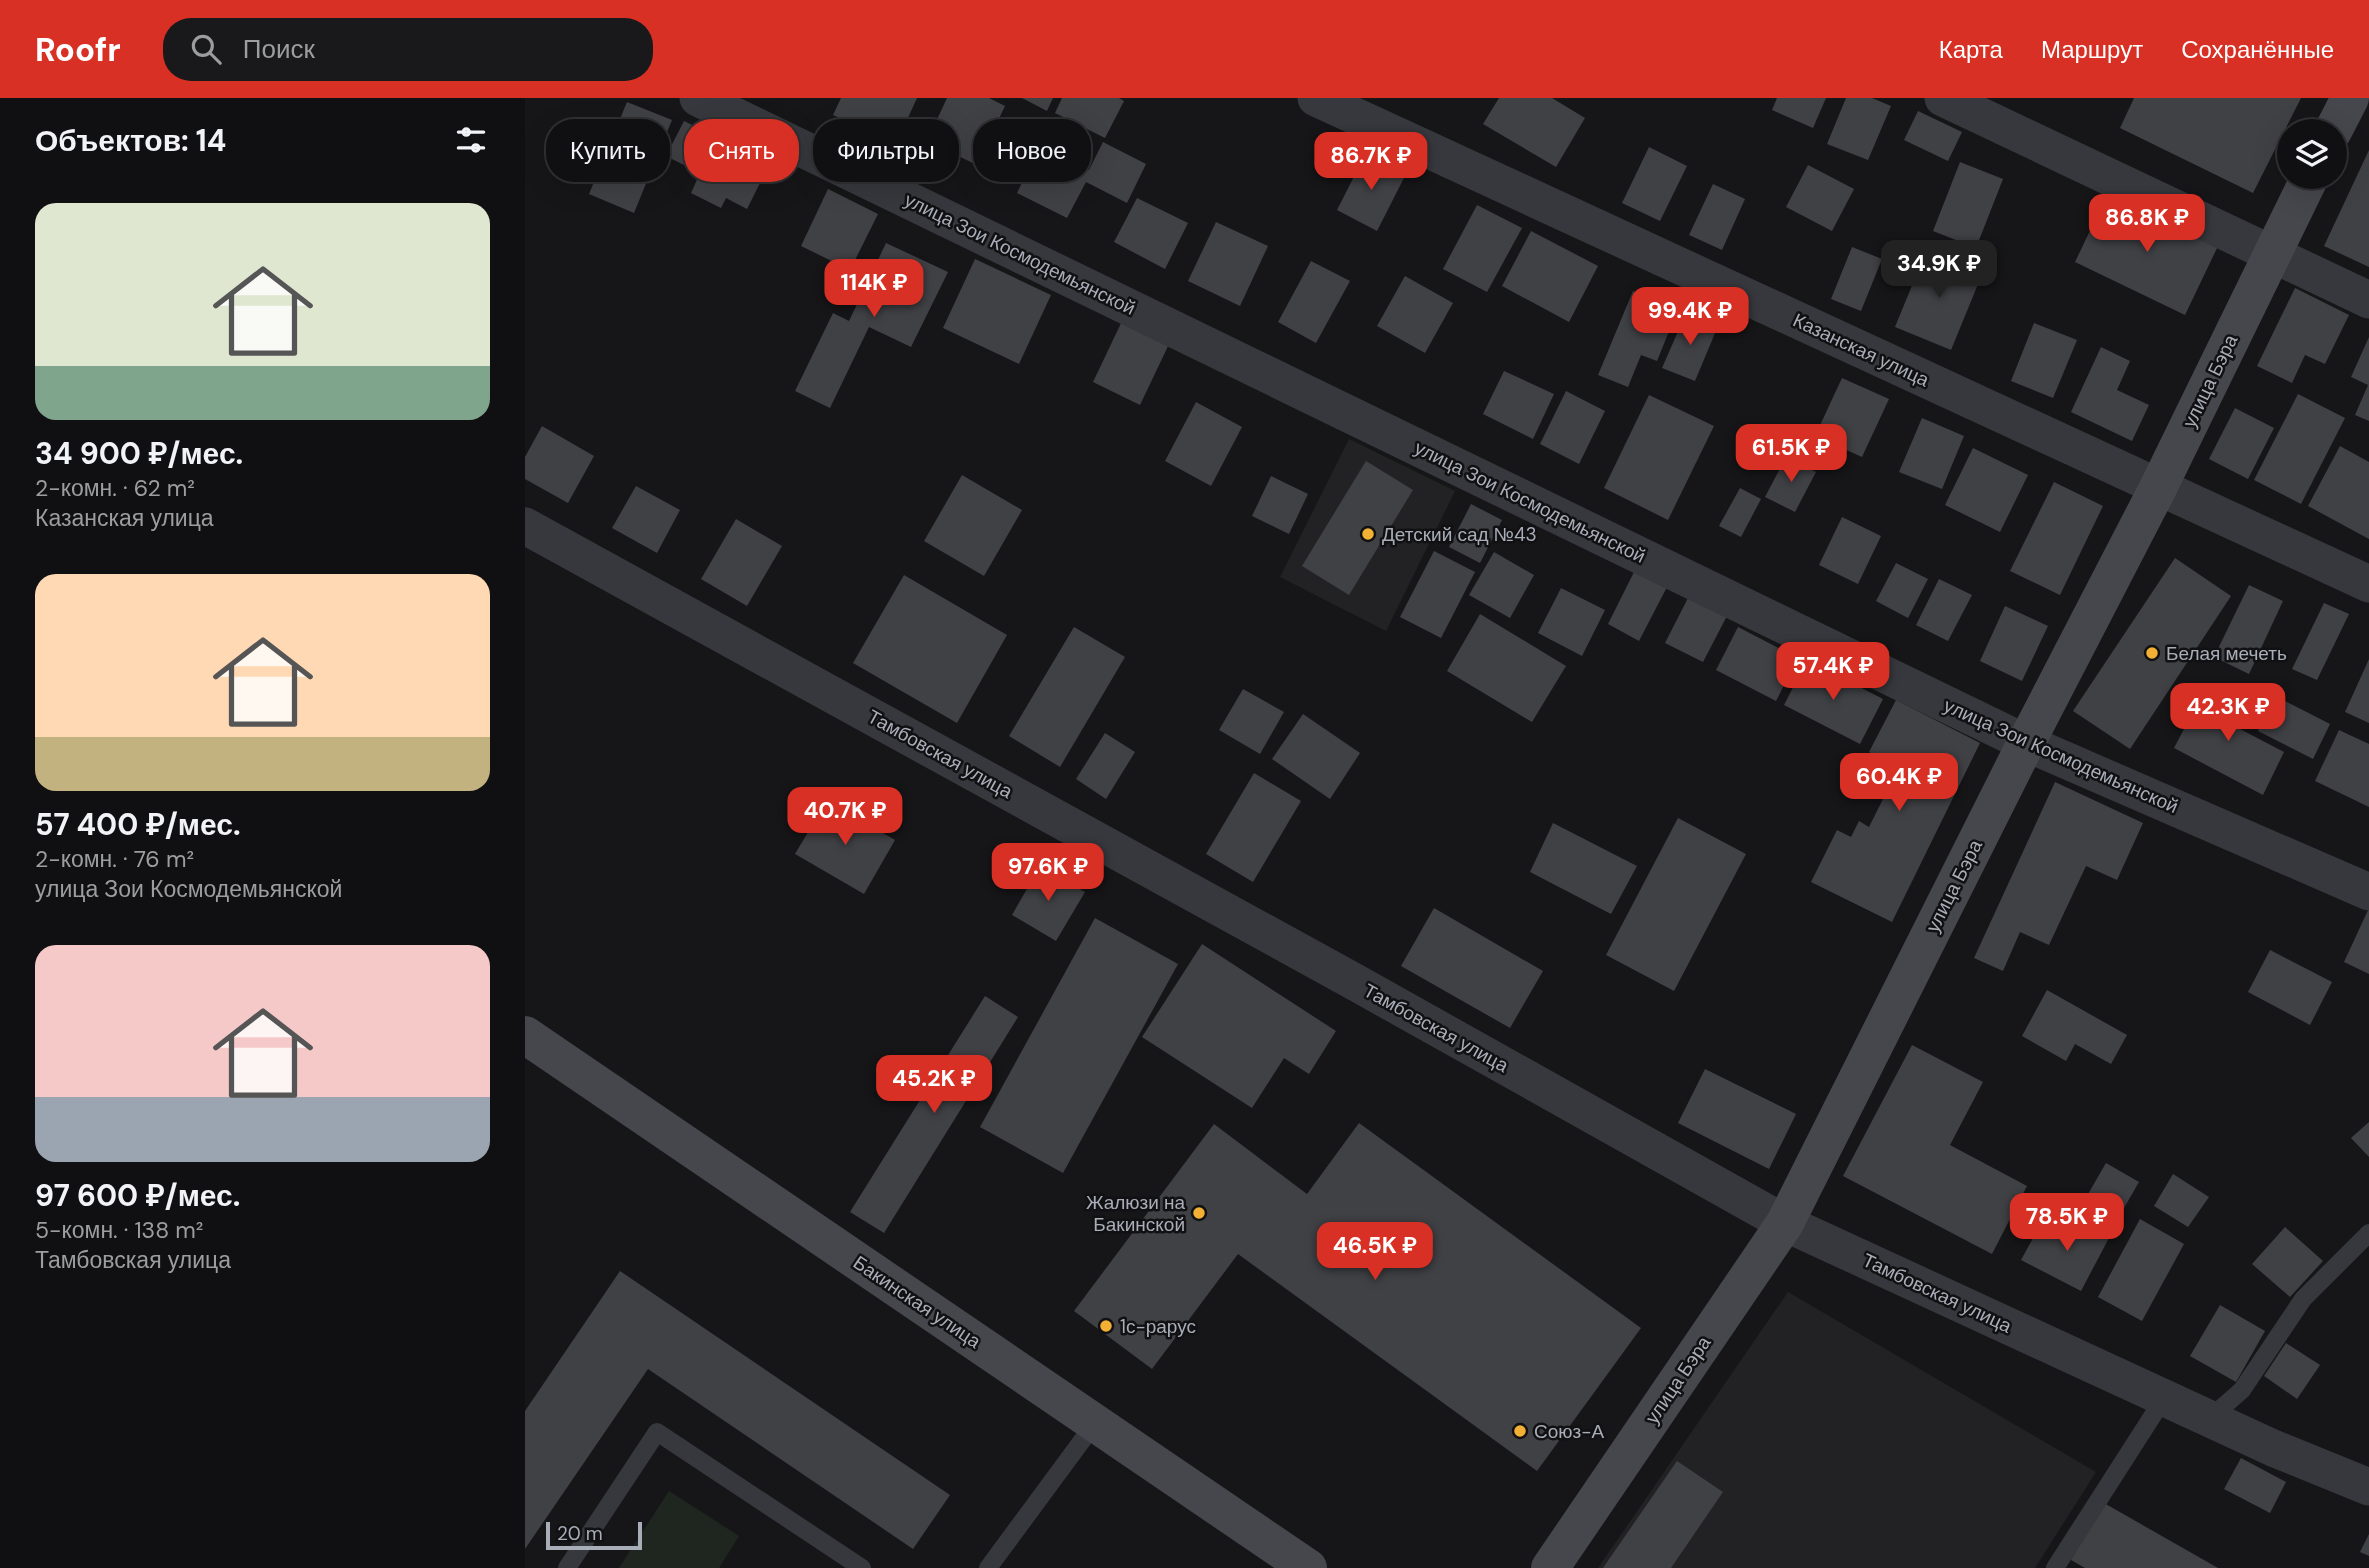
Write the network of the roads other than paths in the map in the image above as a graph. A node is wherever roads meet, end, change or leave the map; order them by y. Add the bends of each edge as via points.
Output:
1 (698, 98) edge
2 (1316, 98) edge
3 (1943, 98) edge
4 (2350, 98) edge
5 (2339, 119) edge
6 (2304, 189) edge
7 (2271, 254) junction
8 (2369, 300) edge
9 (2158, 488) junction
10 (525, 526) edge
11 (2369, 584) edge
12 (2026, 743) junction
13 (2369, 892) edge
14 (525, 1035) edge
15 (1785, 1223) junction
16 (2369, 1233) edge
17 (2164, 1398) junction
18 (2209, 1419) junction
19 (1095, 1423) junction
20 (2369, 1487) edge
21 (567, 1568) edge
22 (862, 1568) edge
23 (988, 1568) edge
24 (1308, 1568) edge
25 (1551, 1568) edge
26 (2055, 1568) edge

1 - 12 street, улица Зои Космодемьянской
2 - 9 street, Казанская улица
3 - 7 street
4 - 5 main road
6 - 7 main road, улица Бэра
7 - 8 street
7 - 9 main road, улица Бэра
9 - 11 street, Казанская улица
9 - 12 main road, улица Бэра
10 - 15 street, Тамбовская улица
12 - 13 street, улица Зои Космодемьянской
12 - 15 main road, улица Бэра
14 - 19 main road, Бакинская улица
15 - 17 street, Тамбовская улица
15 - 25 main road, улица Бэра
16 - 18 lane via 2303,1299 2242,1390
17 - 18 street, Тамбовская улица
17 - 26 lane
18 - 20 street, Тамбовская улица
19 - 23 lane
19 - 24 main road, Бакинская улица
21 - 22 lane via 657,1432

